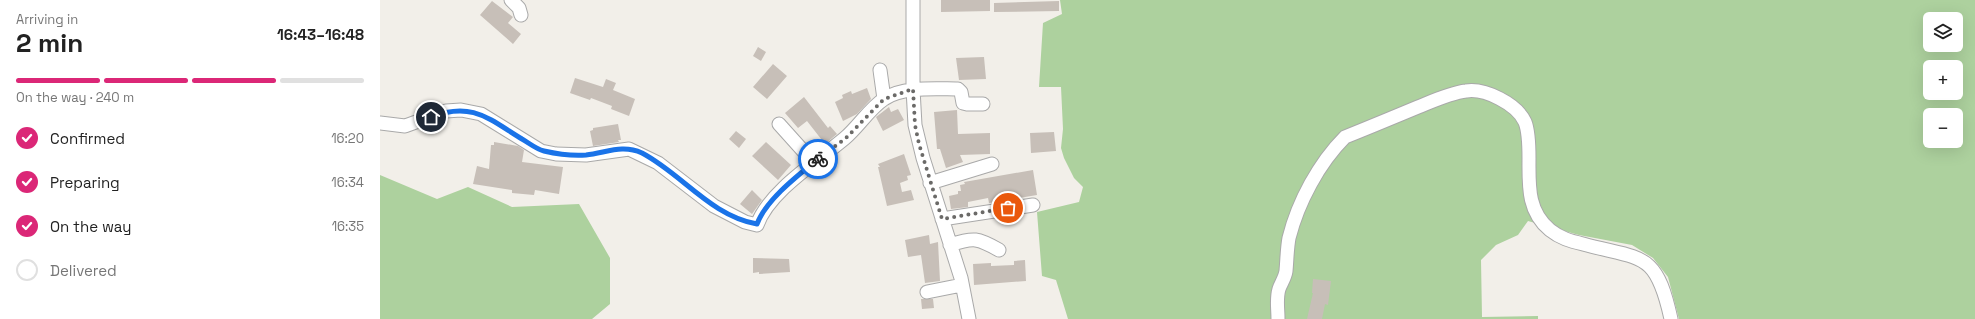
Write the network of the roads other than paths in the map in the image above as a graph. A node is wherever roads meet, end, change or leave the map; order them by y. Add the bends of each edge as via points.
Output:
1 (511, 0) edge
2 (913, 0) edge
3 (521, 15) dead end
4 (880, 70) dead end
5 (913, 89) junction
6 (884, 99) junction
7 (983, 104) dead end
8 (380, 122) edge
9 (779, 124) dead end
10 (814, 163) junction
11 (992, 164) dead end
12 (930, 183) junction
13 (1033, 204) dead end
14 (942, 219) junction
15 (950, 245) junction
16 (999, 250) dead end
17 (962, 285) junction
18 (927, 292) dead end
19 (969, 319) edge
20 (1278, 319) edge
21 (1671, 319) edge

1 - 3 street via 519,8
2 - 5 street
4 - 6 street
5 - 6 street
5 - 7 street via 958,88 963,102
5 - 12 street via 915,125
6 - 10 street via 846,138
8 - 10 street via 405,126 446,111 461,110 481,114 541,151 586,155 629,148 658,163 714,206 745,222 757,224 761,214 792,180
9 - 10 street
11 - 12 street
12 - 14 street
13 - 14 street
14 - 15 street
15 - 16 street via 967,240 982,240
15 - 17 street
17 - 18 street
17 - 19 street
20 - 21 street via 1277,304 1286,272 1290,236 1302,201 1334,148 1345,137 1445,96 1467,90 1483,91 1496,97 1511,106 1525,122 1529,148 1529,193 1539,219 1565,240 1623,252 1648,264 1667,298

